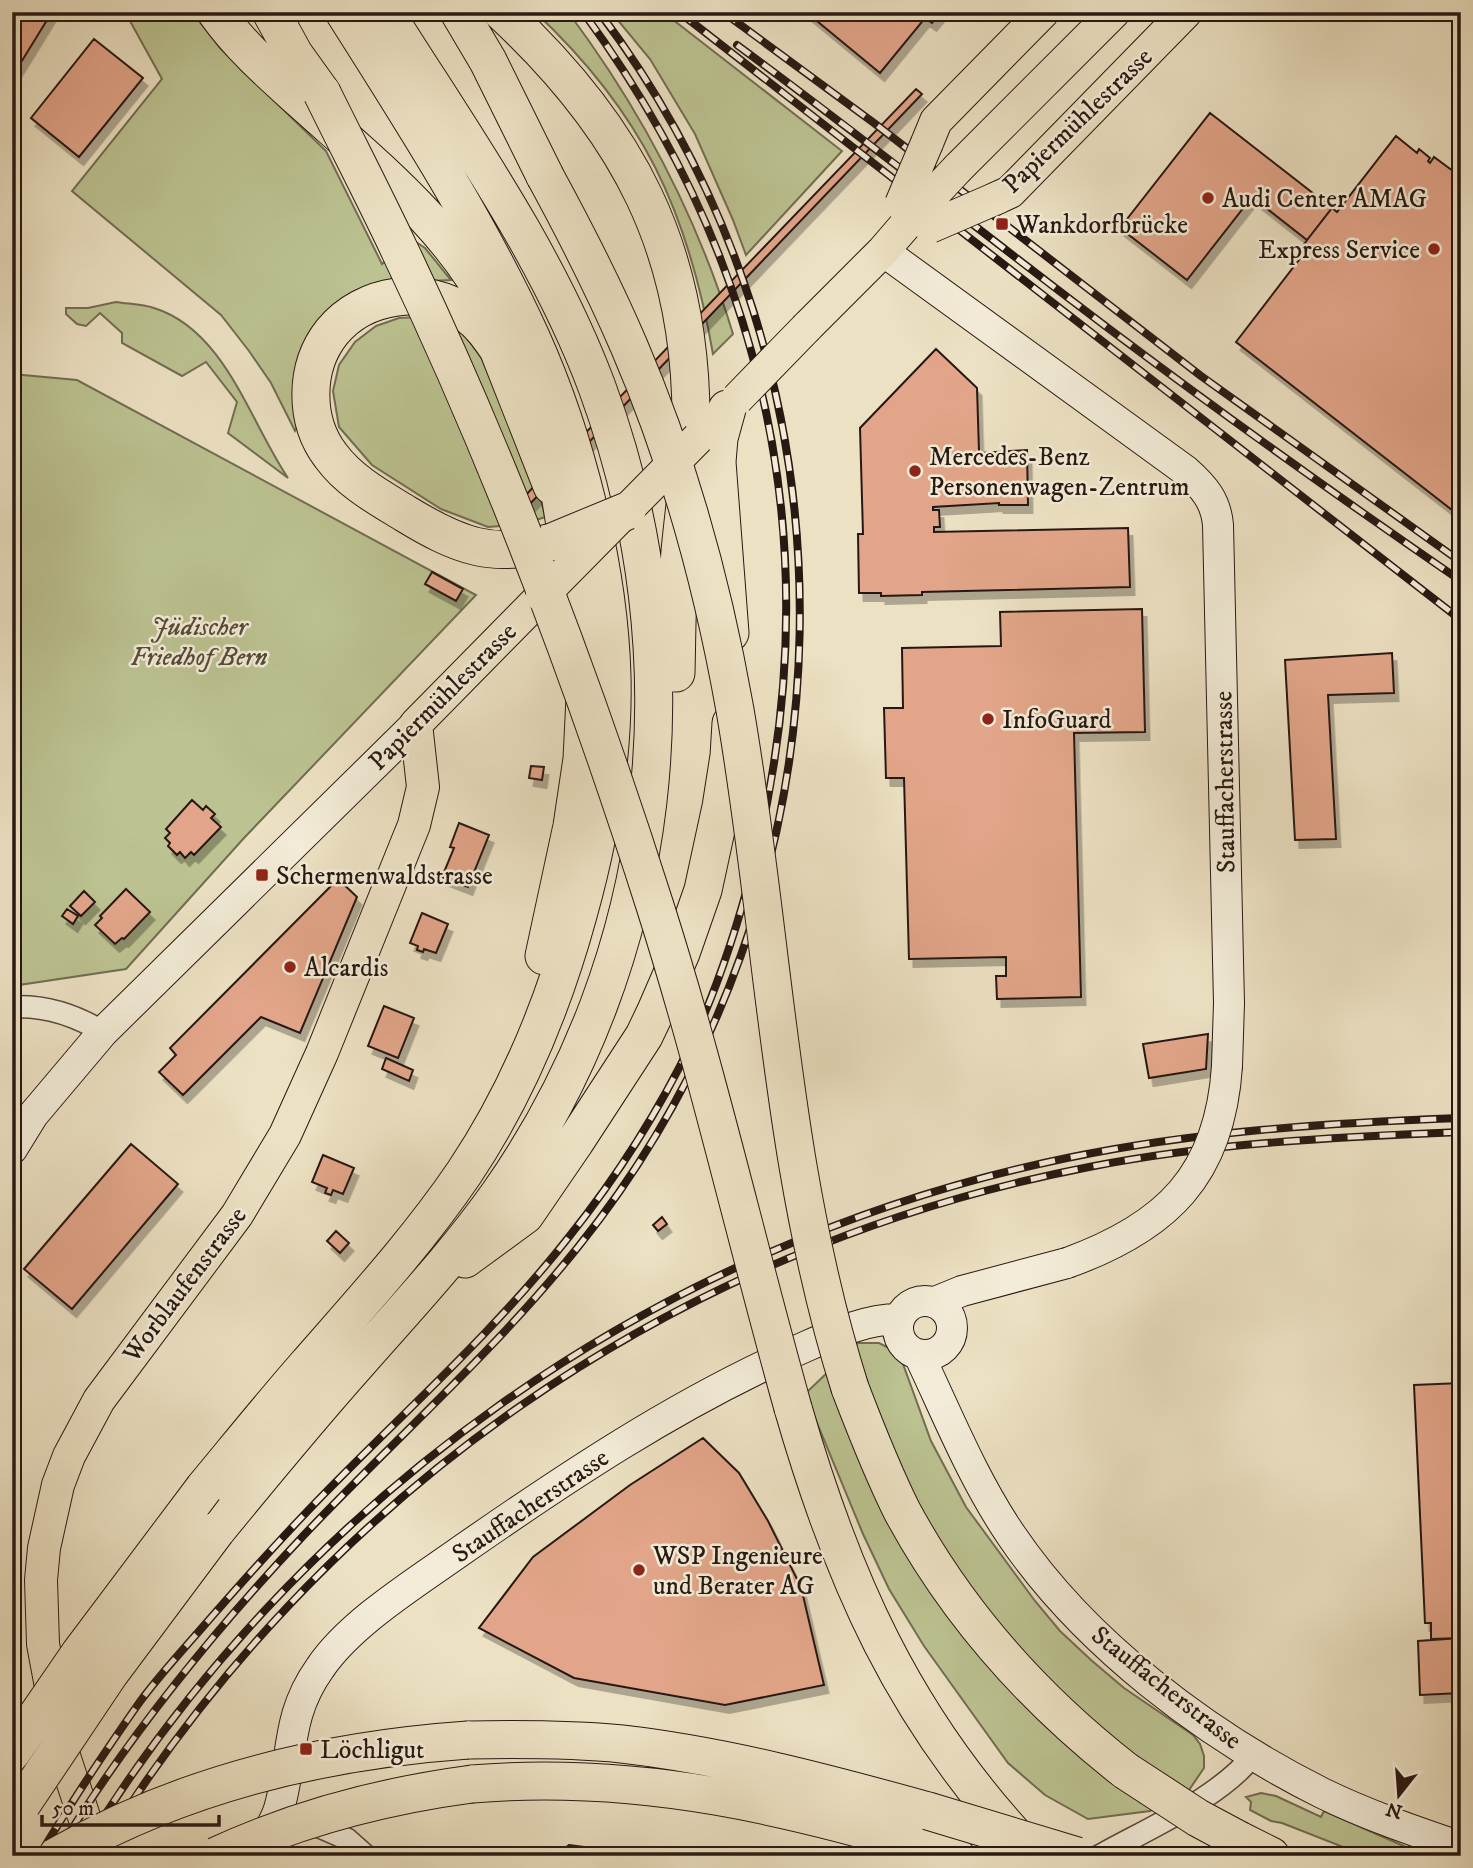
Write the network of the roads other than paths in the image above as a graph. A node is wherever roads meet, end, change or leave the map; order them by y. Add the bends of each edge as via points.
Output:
1 (216, 12) edge
2 (271, 12) edge
3 (285, 12) edge
4 (344, 12) edge
5 (385, 12) edge
6 (435, 12) edge
7 (459, 12) edge
8 (502, 12) edge
9 (1043, 12) edge
10 (1114, 12) edge
11 (1186, 12) edge
12 (322, 93) junction
13 (541, 169) junction
14 (915, 216) junction
15 (883, 251) junction
16 (732, 404) junction
17 (562, 506) junction
18 (627, 511) junction
19 (416, 724) junction
20 (644, 840) junction
21 (12, 1007) edge
22 (103, 1032) junction
23 (536, 1040) junction
24 (12, 1149) edge
25 (419, 1293) junction
26 (934, 1302) junction
27 (899, 1319) junction
28 (919, 1355) junction
29 (12, 1752) edge
30 (1254, 1754) junction
31 (278, 1810) junction
32 (17, 1812) edge
33 (1461, 1847) edge
34 (1031, 1852) edge
35 (57, 1856) edge
36 (97, 1856) edge
37 (216, 1856) edge
38 (253, 1856) edge
39 (366, 1856) edge
40 (956, 1856) edge
41 (1077, 1856) edge
42 (1099, 1856) edge
43 (1271, 1856) edge

1 - 17 highway via 256,58 430,220 476,281 536,405 554,458
2 - 12 highway
3 - 12 highway
4 - 23 highway via 446,175 506,285 556,399 590,517 610,642 608,764 585,892
5 - 20 highway via 541,269 596,385 624,469 647,583 654,676
6 - 13 highway
7 - 13 highway
8 - 20 highway via 573,85 620,152 664,244 687,340 691,425 677,600 671,771
9 - 14 main road, Papiermühlestrasse, bridge via 936,121 927,144
10 - 14 main road, Papiermühlestrasse, bridge
11 - 14 main road, Papiermühlestrasse, bridge via 1010,192
12 - 34 highway, bridge via 401,252 480,431 590,713 692,1026 827,1519 887,1655 938,1740
13 - 43 highway, bridge via 602,287 649,395 708,584 745,771 806,1214 834,1336 876,1453 933,1563 1010,1664 1054,1711 1126,1771 1198,1818
14 - 15 main road, Papiermühlestrasse
15 - 16 main road, Papiermühlestrasse, bridge
15 - 26 street, Stauffacherstrasse, bridge via 1186,471 1208,493 1218,525 1229,1003 1223,1108 1215,1136 1181,1195 1142,1228 1068,1263
16 - 18 main road, Papiermühlestrasse, bridge
16 - 25 highway via 719,438 717,462 730,641 729,757 703,890 681,954 644,1036 525,1214
17 - 18 highway, bridge via 498,349 466,313 440,300 406,295 356,312 332,332 318,356 311,384 318,436 349,476 411,517 475,547 507,551 552,542
17 - 23 highway via 574,561 585,698 572,826 545,946
18 - 19 main road, Papiermühlestrasse, bridge
19 - 22 street, Papiermühlestrasse
19 - 36 main road, Worblaufenstrasse via 423,779 418,813 305,1093 237,1215 99,1400 69,1456 50,1516 41,1580 43,1644 64,1756
20 - 25 highway via 614,961 566,1080 499,1193
21 - 22 street via 75,1016
22 - 24 street, Papiermühlestrasse via 38,1108
23 - 29 highway, bridge via 498,1116 429,1222 204,1488 94,1632
25 - 32 highway, bridge via 216,1531 110,1673
26 - 27 street, Stauffacherstrasse via 913,1303
26 - 28 street via 951,1319 951,1338 935,1354
27 - 28 street, Stauffacherstrasse via 901,1342
27 - 31 street, Stauffacherstrasse via 858,1325 689,1403 548,1490 356,1629 319,1669 299,1708
28 - 30 street, Stauffacherstrasse via 985,1493 1048,1585 1134,1669
30 - 33 street, Stauffacherstrasse via 1324,1793
30 - 42 street via 1242,1771 1209,1795
31 - 38 street, Stauffacherstrasse
31 - 39 street via 347,1839
35 - 41 highway, bridge via 167,1804 306,1761 468,1740 555,1739 682,1753 807,1779
37 - 40 highway, bridge via 334,1810 471,1784 555,1780 677,1789 788,1810

